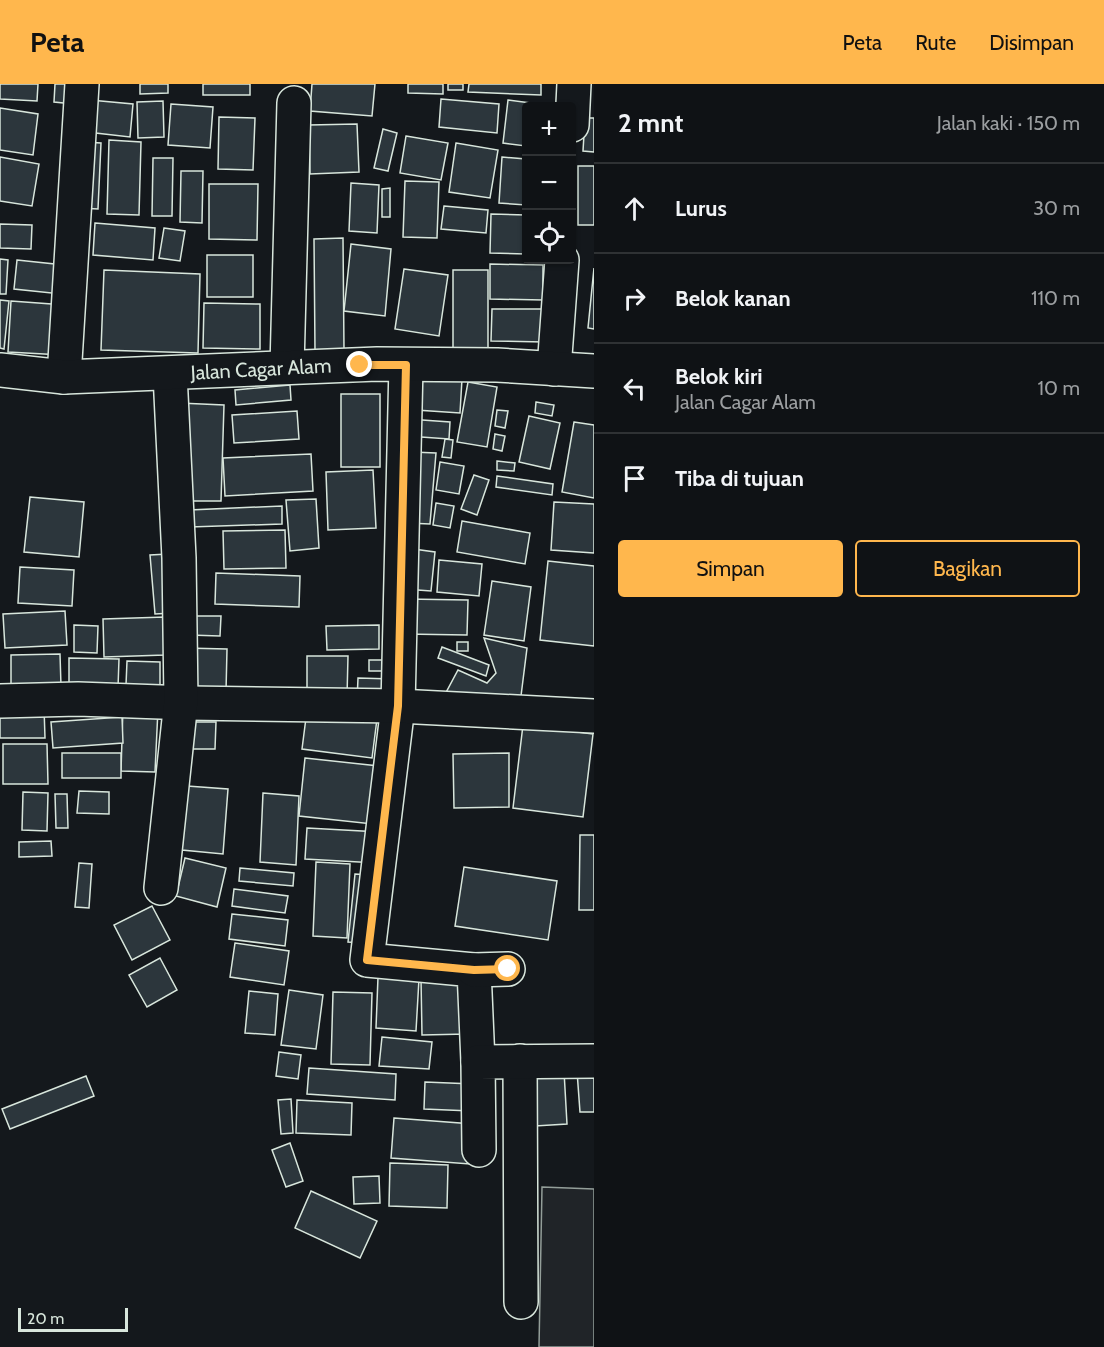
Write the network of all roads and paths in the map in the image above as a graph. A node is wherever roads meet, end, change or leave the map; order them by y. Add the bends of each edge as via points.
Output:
1 (82, 84) edge
2 (574, 84) edge
3 (573, 102) edge
4 (294, 103) dead end
5 (562, 264) edge
6 (406, 365) junction
7 (287, 367) junction
8 (554, 369) junction
9 (0, 370) edge
10 (594, 371) edge
11 (170, 374) junction
12 (64, 377) junction
13 (0, 701) edge
14 (181, 701) junction
15 (398, 706) junction
16 (594, 716) edge
17 (161, 888) dead end
18 (508, 969) dead end
19 (474, 970) junction
20 (520, 1061) junction
21 (594, 1061) edge
22 (478, 1062) junction
23 (479, 1150) dead end
24 (521, 1302) dead end

1 - 12 street
2 - 3 street
4 - 7 street
5 - 8 street
6 - 7 street, Jalan Cagar Alam
6 - 8 street, Jalan Cagar Alam
6 - 15 street
7 - 11 street, Jalan Cagar Alam
8 - 10 street, Jalan Cagar Alam
9 - 12 street, Jalan Cagar Alam
11 - 12 street, Jalan Cagar Alam
11 - 14 street
13 - 14 street
14 - 15 street
14 - 17 street
15 - 16 street
15 - 19 street via 367,960
18 - 19 street
19 - 22 street
20 - 21 street
20 - 22 street
20 - 24 street
22 - 23 street

